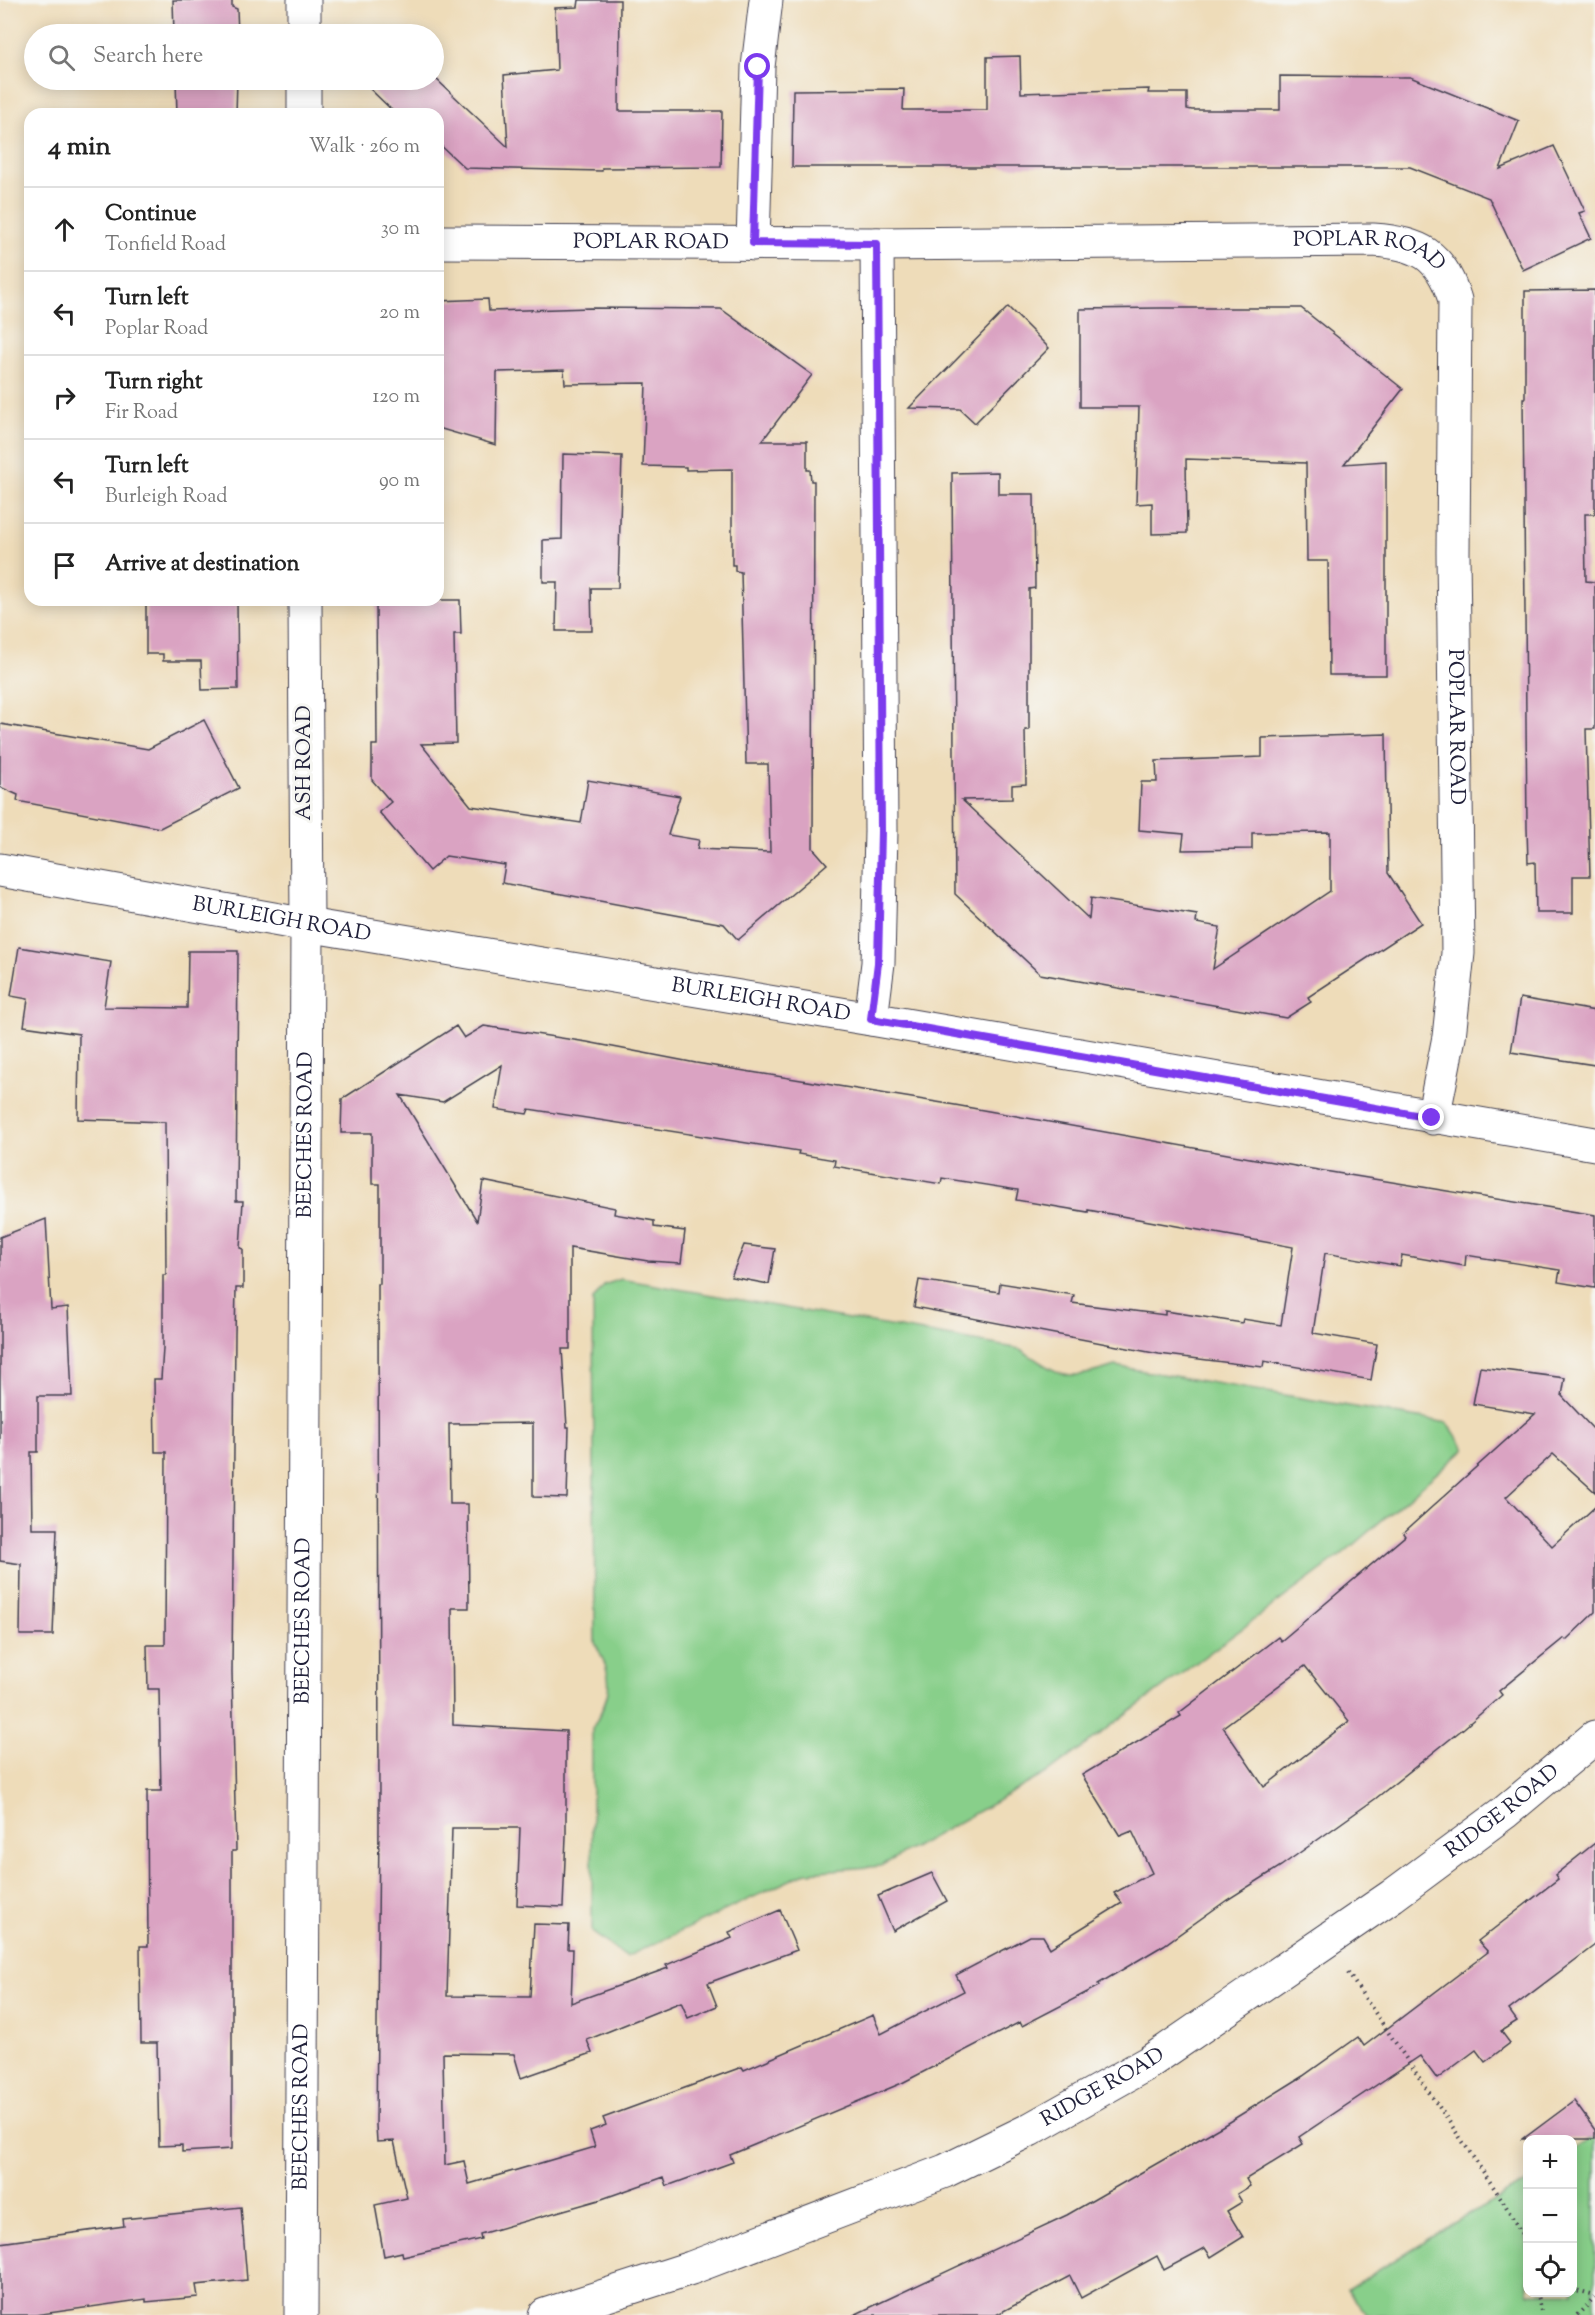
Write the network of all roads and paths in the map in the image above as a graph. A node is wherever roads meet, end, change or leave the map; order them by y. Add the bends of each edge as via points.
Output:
1 (304, 0) edge
2 (766, 0) edge
3 (304, 24) edge
4 (304, 90) edge
5 (304, 108) edge
6 (444, 242) edge
7 (753, 243) junction
8 (877, 244) junction
9 (305, 606) edge
10 (0, 870) edge
11 (307, 926) junction
12 (871, 1019) junction
13 (1432, 1118) junction
14 (1595, 1144) edge
15 (1595, 1737) edge
16 (1326, 1941) junction
17 (1525, 2243) edge
18 (1577, 2292) edge
19 (1537, 2297) edge
20 (1595, 2297) edge
21 (301, 2315) edge
22 (545, 2315) edge
23 (1542, 2315) edge
24 (1578, 2315) edge

1 - 3 street
2 - 7 street via 758,67
4 - 5 street
6 - 7 street, POPLAR ROAD
7 - 8 street, POPLAR ROAD
8 - 12 street via 881,831 878,963
8 - 13 street, POPLAR ROAD via 1372,240 1403,242 1421,250 1436,261 1448,279 1455,300 1458,953 1449,1037
9 - 11 street, ASH ROAD
10 - 11 street, BURLEIGH ROAD
11 - 12 street, BURLEIGH ROAD
11 - 21 street, BEECHES ROAD
12 - 13 street, BURLEIGH ROAD
13 - 14 street, BURLEIGH ROAD
15 - 16 street, RIDGE ROAD via 1504,1813
16 - 17 path via 1503,2201
16 - 22 street, RIDGE ROAD via 1148,2063 1029,2130 945,2171 691,2268
18 - 20 path
19 - 23 path
20 - 24 path

